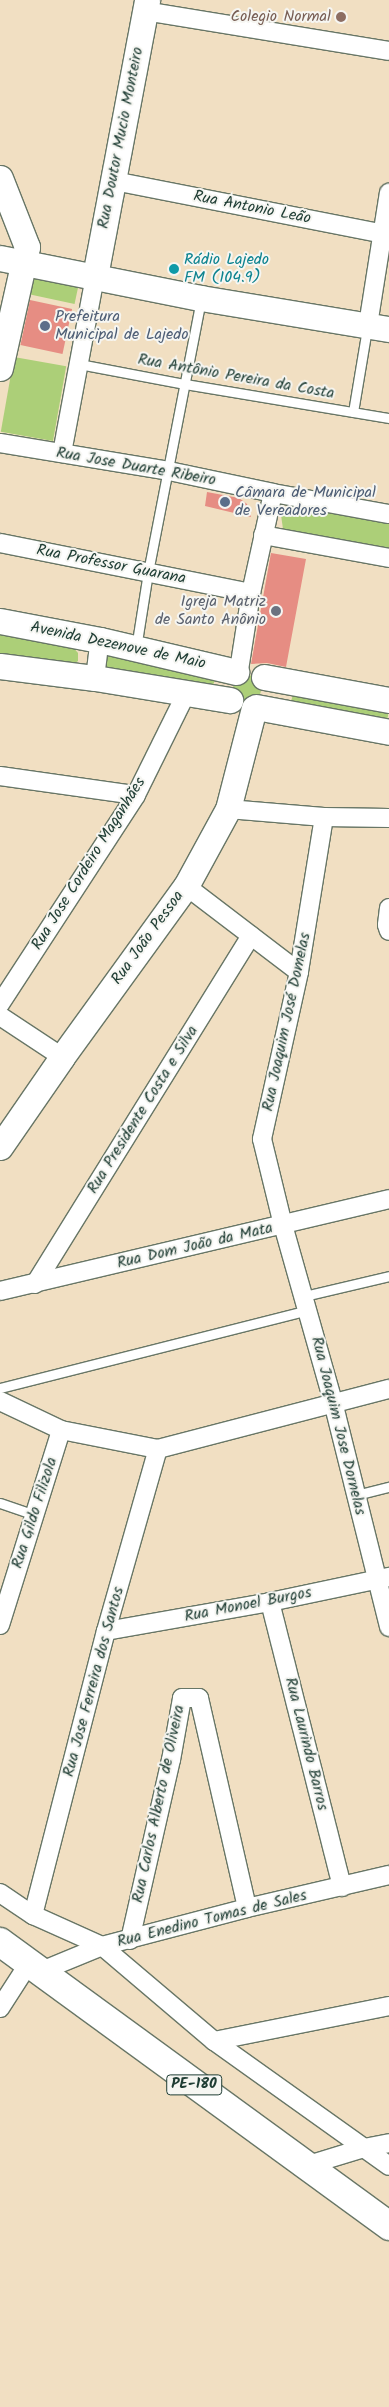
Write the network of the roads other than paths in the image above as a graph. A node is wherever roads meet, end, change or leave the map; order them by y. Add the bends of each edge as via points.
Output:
1 (146, 5) edge
2 (389, 51) edge
3 (0, 178) edge
4 (114, 181) junction
5 (389, 193) edge
6 (385, 235) edge
7 (11, 260) edge
8 (95, 276) junction
9 (201, 298) junction
10 (378, 327) edge
11 (79, 364) junction
12 (0, 368) edge
13 (185, 384) junction
14 (353, 412) junction
15 (389, 418) edge
16 (0, 443) edge
17 (62, 453) junction
18 (169, 471) junction
19 (273, 493) junction
20 (389, 514) edge
21 (263, 536) junction
22 (0, 543) edge
23 (389, 558) edge
24 (148, 572) junction
25 (251, 593) junction
26 (0, 621) edge
27 (100, 640) junction
28 (136, 648) junction
29 (0, 666) edge
30 (238, 671) junction
31 (95, 678) junction
32 (264, 678) junction
33 (186, 694) junction
34 (230, 700) junction
35 (389, 700) edge
36 (255, 707) junction
37 (389, 732) edge
38 (0, 776) edge
39 (136, 795) junction
40 (228, 809) junction
41 (324, 817) junction
42 (389, 818) edge
43 (186, 886) junction
44 (251, 935) junction
45 (299, 972) junction
46 (0, 1004) edge
47 (0, 1016) edge
48 (62, 1057) junction
49 (0, 1147) edge
50 (389, 1199) edge
51 (283, 1225) junction
52 (389, 1276) edge
53 (35, 1284) junction
54 (0, 1291) edge
55 (306, 1303) junction
56 (0, 1388) edge
57 (389, 1389) edge
58 (0, 1401) edge
59 (333, 1402) junction
60 (62, 1430) junction
61 (158, 1449) junction
62 (389, 1487) edge
63 (356, 1495) junction
64 (0, 1503) edge
65 (35, 1515) junction
66 (383, 1578) edge
67 (270, 1602) junction
68 (0, 1625) edge
69 (389, 1627) edge
70 (106, 1631) junction
71 (389, 1875) edge
72 (342, 1886) junction
73 (0, 1893) edge
74 (248, 1908) junction
75 (33, 1915) junction
76 (130, 1940) junction
77 (0, 1942) edge
78 (102, 1946) junction
79 (34, 1968) junction
80 (389, 2006) edge
81 (0, 2008) edge
82 (214, 2042) junction
83 (389, 2143) edge
84 (364, 2148) junction
85 (305, 2166) junction
86 (389, 2166) edge
87 (389, 2226) edge

1 - 2 street
1 - 4 street, Rua Doutor Mucio Monteiro
3 - 7 street via 27,247
4 - 6 street, Rua Antonio Leão
4 - 8 street, Rua Doutor Mucio Monteiro
5 - 6 street
6 - 10 street
7 - 8 street
7 - 12 street
8 - 9 street
8 - 11 street
9 - 10 street
9 - 13 lane
10 - 14 lane
11 - 13 lane, Rua Antônio Pereira da Costa
11 - 17 street
13 - 14 lane, Rua Antônio Pereira da Costa
13 - 18 lane
14 - 15 lane, Rua Antônio Pereira da Costa
16 - 17 street, Rua Jose Duarte Ribeiro
17 - 18 street, Rua Jose Duarte Ribeiro
18 - 19 street, Rua Jose Duarte Ribeiro
18 - 24 lane
19 - 20 street, Rua Jose Duarte Ribeiro
19 - 21 street
21 - 23 street
21 - 25 street
22 - 24 street, Rua Professor Guarana
24 - 25 street, Rua Professor Guarana
24 - 28 lane
25 - 30 street
26 - 27 street, Avenida Dezenove de Maio
27 - 28 street, Avenida Dezenove de Maio
27 - 31 street
28 - 30 street, Avenida Dezenove de Maio
29 - 31 street, Avenida Dezenove de Maio
30 - 32 street via 253,670
30 - 34 street via 228,685
31 - 33 street, Avenida Dezenove de Maio
32 - 35 street
32 - 36 street via 267,694
33 - 34 street, Avenida Dezenove de Maio
33 - 39 street, Rua Jose Cordeiro Maganhães
34 - 36 street via 242,708
36 - 37 street
36 - 40 street, Rua João Pessoa
38 - 39 street
39 - 46 street, Rua Jose Cordeiro Maganhães
40 - 41 street
40 - 43 street, Rua João Pessoa
41 - 42 street
41 - 45 street, Rua Joaquim José Domelas
43 - 44 street
43 - 48 street, Rua João Pessoa
44 - 45 street
44 - 53 street, Rua Presidente Costa e Silva
45 - 51 street, Rua Joaquim José Domelas via 262,1139
47 - 48 street
48 - 49 street, Rua João Pessoa
50 - 51 street, Rua Dom João da Mata
51 - 53 street, Rua Dom João da Mata
51 - 55 street, Rua Joaquim Jose Dornelas
52 - 55 lane
53 - 54 street, Rua Dom João da Mata
55 - 56 lane
55 - 59 street, Rua Joaquim Jose Dornelas
57 - 59 street
58 - 60 street
59 - 61 street
59 - 63 street, Rua Joaquim Jose Dornelas
60 - 61 street
60 - 65 street, Rua Gildo Filizola
61 - 70 street, Rua Jose Ferreira dos Santos
62 - 63 lane
63 - 66 street, Rua Joaquim Jose Dornelas
64 - 65 lane
65 - 68 street, Rua Gildo Filizola
66 - 67 street, Rua Monoel Burgos
66 - 69 street, Rua Joaquim Jose Dornelas
67 - 70 street, Rua Monoel Burgos
67 - 72 street, Rua Laurindo Barros
70 - 75 street, Rua Jose Ferreira dos Santos
71 - 72 street, Rua Enedino Tomas de Sales
72 - 74 street, Rua Enedino Tomas de Sales
73 - 75 street
74 - 76 street, Rua Enedino Tomas de Sales
74 - 76 street, Rua Carlos Alberto de Oliveira via 200,1698 182,1698
75 - 78 street
76 - 78 street, Rua Enedino Tomas de Sales
77 - 79 main road, PE-180
78 - 79 street, Rua Enedino Tomas de Sales
78 - 82 street
79 - 81 street
79 - 85 main road, PE-180
80 - 82 street
82 - 84 street
83 - 84 street
84 - 85 street
84 - 86 street
85 - 87 main road, PE-180

